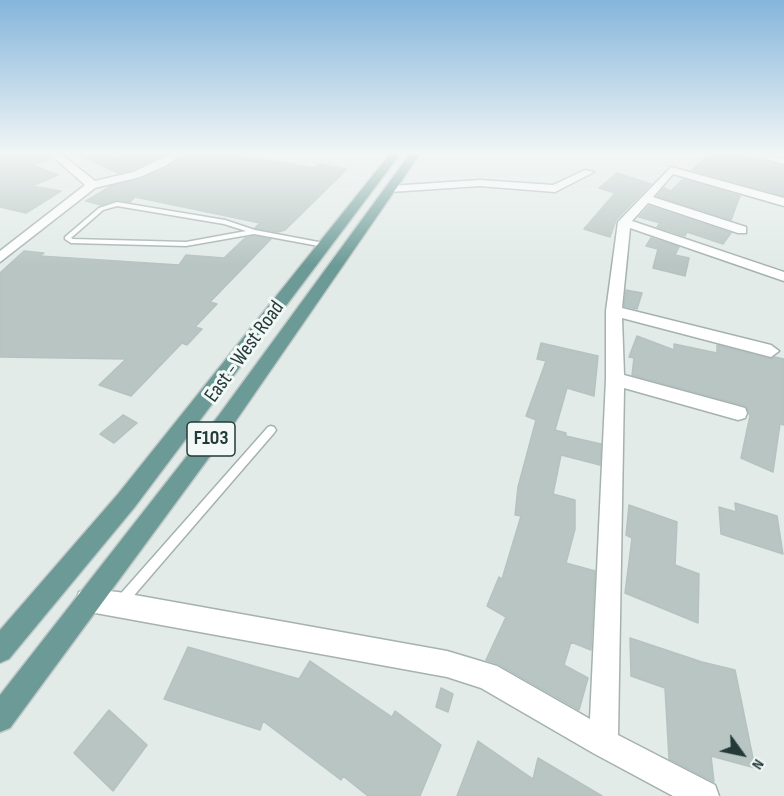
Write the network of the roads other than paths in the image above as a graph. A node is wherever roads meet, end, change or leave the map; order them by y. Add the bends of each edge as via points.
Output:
1 (84, 191) edge
2 (366, 191) edge
3 (388, 191) edge
4 (651, 191) edge
5 (746, 191) edge
6 (645, 198) junction
7 (784, 202) edge
8 (624, 222) junction
9 (742, 230) dead end
10 (254, 232) junction
11 (324, 245) junction
12 (0, 258) edge
13 (784, 277) edge
14 (614, 311) junction
15 (771, 351) dead end
16 (615, 379) junction
17 (738, 413) dead end
18 (271, 430) dead end
19 (88, 602) junction
20 (118, 604) junction
21 (0, 650) edge
22 (0, 718) edge
23 (603, 743) junction
24 (704, 796) edge

1 - 12 street
2 - 11 main road, East - West Road / F103
3 - 19 main road, East - West Road / F103 via 226,420
4 - 6 street
5 - 7 street
6 - 8 street
6 - 9 street
8 - 13 street
8 - 14 street
10 - 10 lane via 225,222 117,204 101,209 67,238 186,244
10 - 11 lane
11 - 21 main road, East - West Road / F103 via 134,491
14 - 15 street
14 - 16 street
16 - 17 street
16 - 23 street
18 - 20 lane
19 - 20 street
19 - 22 main road, East - West Road / F103
20 - 23 street via 447,663 487,676
23 - 24 street

